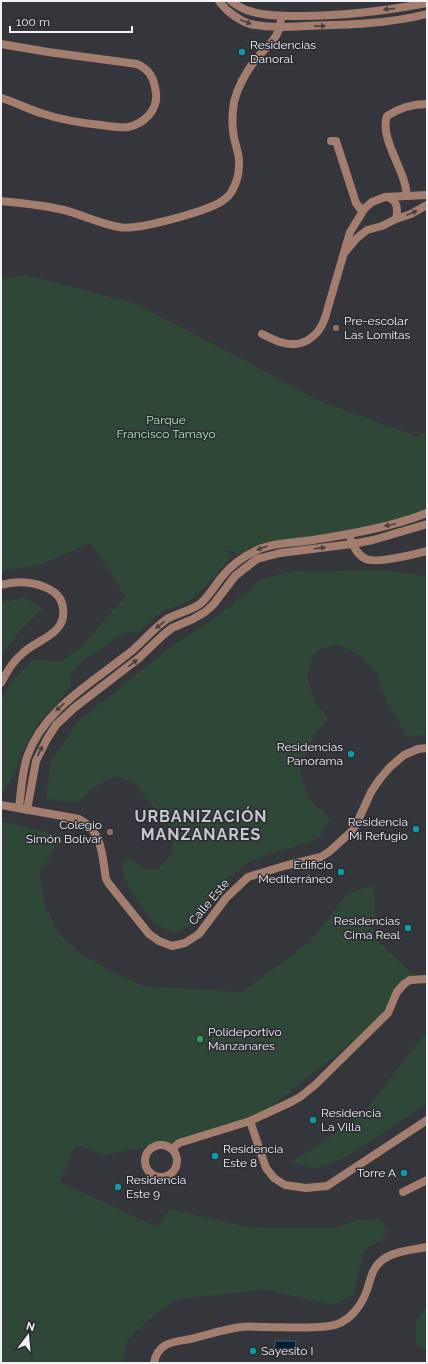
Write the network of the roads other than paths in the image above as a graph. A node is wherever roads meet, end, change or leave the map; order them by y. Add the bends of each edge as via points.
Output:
1 (219, 1) edge
2 (231, 1) edge
3 (427, 3) edge
4 (427, 14) edge
5 (281, 16) junction
6 (281, 27) junction
7 (1, 44) edge
8 (1, 98) edge
9 (427, 104) edge
10 (331, 141) dead end
11 (427, 195) edge
12 (407, 196) junction
13 (388, 197) junction
14 (1, 201) edge
15 (427, 206) edge
16 (362, 211) junction
17 (396, 219) junction
18 (367, 230) junction
19 (343, 255) junction
20 (262, 334) dead end
21 (427, 513) edge
22 (427, 524) edge
23 (349, 534) junction
24 (352, 544) junction
25 (427, 551) edge
26 (1, 585) edge
27 (1, 683) edge
28 (427, 748) edge
29 (22, 787) junction
30 (31, 789) junction
31 (1, 805) edge
32 (19, 808) junction
33 (27, 810) junction
34 (427, 979) edge
35 (427, 1120) edge
36 (250, 1121) junction
37 (172, 1149) dead end
38 (427, 1180) edge
39 (403, 1192) dead end
40 (427, 1247) edge
41 (154, 1363) edge

1 -> 6 street via 232,15 242,20
2 - 5 street via 253,12
3 -> 5 street via 324,16
6 -> 4 street via 386,21
5 - 6 street
6 - 14 street via 240,83 234,101 234,138 239,154 239,166 232,192 223,201 175,218 120,228 63,210
7 - 8 street via 137,64 150,73 156,96 155,104 146,119 127,127 60,119
9 - 12 street via 414,104 402,108 387,116 385,121 386,133 405,182
10 - 16 street via 336,141 356,203
11 - 12 street
12 - 13 street
13 - 16 street via 372,202
13 - 17 street via 396,204
17 -> 15 street
16 - 18 street via 360,224
16 - 19 street via 350,232
17 - 18 street
18 - 19 street
19 - 20 street via 322,327 315,335 292,344 279,342
21 -> 23 street via 395,524
22 - 24 street
23 - 24 street
23 -> 29 street via 277,544 254,551 229,569 200,604 168,619 49,718 27,758
24 - 25 street via 367,560
30 -> 24 street via 39,754 51,731 59,722 139,658 168,631 205,612 235,576 257,559 280,553
26 - 27 street via 21,582 42,586 58,595 64,609 60,626 55,633 24,652 8,669
28 - 33 street, Calle Este via 404,755 390,767 371,792 354,829 330,851 320,857 248,877 226,898 199,934 185,944 172,946 149,934 106,879 98,837 91,827 80,819
29 - 30 street via 25,791
29 - 32 street
30 - 33 street
31 - 32 street, Calle Este
32 - 33 street, Calle Este
34 - 36 street via 410,980 404,984 396,992 388,1014 309,1090 291,1102
35 - 36 street via 327,1186 306,1188 285,1185 274,1178 266,1168
36 - 37 street via 179,1143
38 - 39 street
40 - 41 street via 390,1255 382,1260 372,1273 356,1310 339,1324 313,1328 241,1327 164,1346 156,1355

